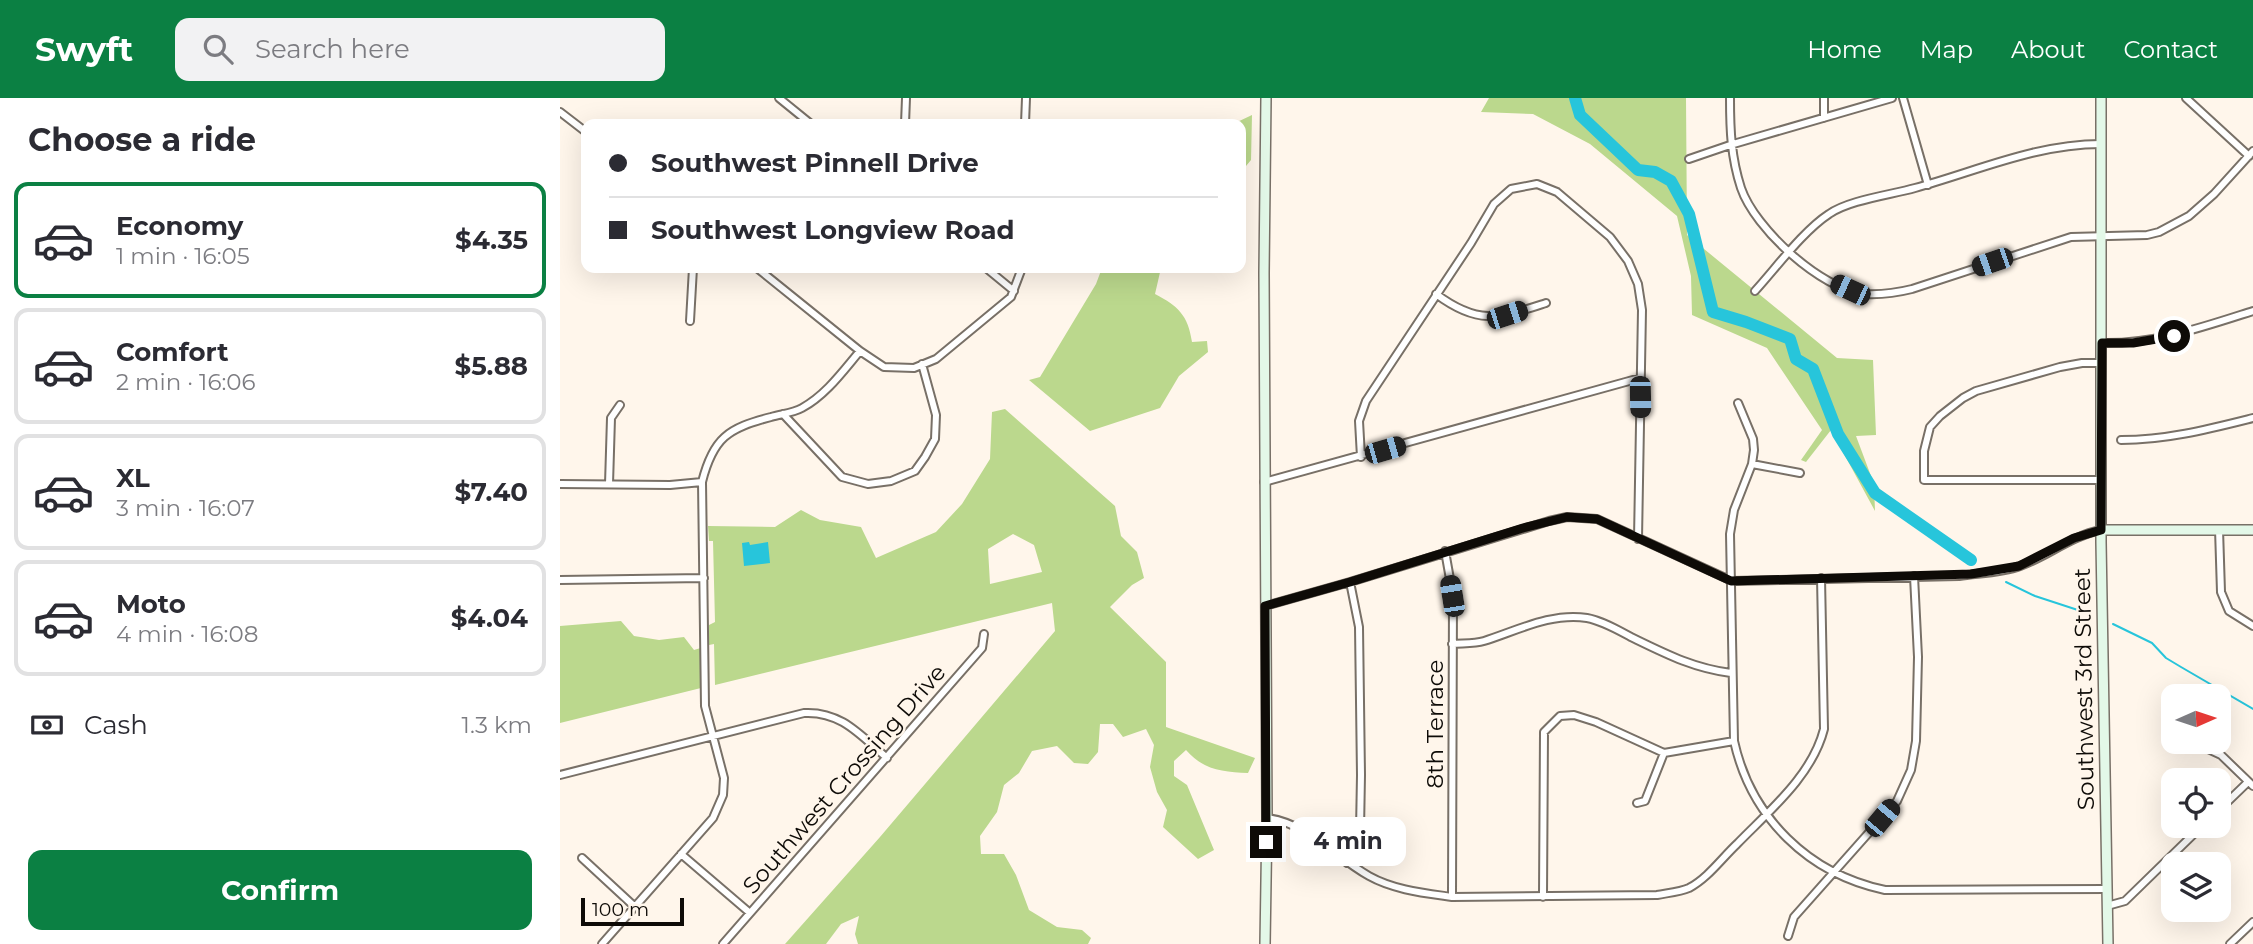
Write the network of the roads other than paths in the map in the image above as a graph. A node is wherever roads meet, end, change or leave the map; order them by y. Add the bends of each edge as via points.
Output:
1 (779, 98) edge
2 (906, 98) edge
3 (1026, 98) edge
4 (1266, 98) edge
5 (1730, 98) edge
6 (1824, 98) edge
7 (1892, 98) edge
8 (1903, 98) edge
9 (2101, 98) edge
10 (2186, 98) edge
11 (561, 113) edge
12 (1824, 118) junction
13 (805, 119) edge
14 (905, 119) edge
15 (1025, 119) edge
16 (581, 128) edge
17 (2101, 144) junction
18 (1730, 145) junction
19 (2251, 154) edge
20 (1689, 159) dead end
21 (1928, 185) junction
22 (2101, 235) junction
23 (1790, 252) junction
24 (693, 273) edge
25 (763, 273) edge
26 (992, 273) edge
27 (1020, 273) edge
28 (1014, 290) junction
29 (1755, 292) dead end
30 (1436, 294) junction
31 (1546, 303) dead end
32 (2253, 311) edge
33 (690, 321) dead end
34 (2102, 343) junction
35 (860, 351) junction
36 (2102, 363) junction
37 (922, 364) junction
38 (1640, 378) junction
39 (1738, 403) dead end
40 (620, 405) dead end
41 (783, 414) junction
42 (2253, 418) edge
43 (2121, 440) dead end
44 (1361, 457) junction
45 (1752, 464) junction
46 (1800, 473) dead end
47 (2101, 480) junction
48 (702, 482) junction
49 (1264, 482) junction
50 (560, 484) edge
51 (609, 484) junction
52 (2219, 529) junction
53 (2101, 530) junction
54 (2253, 530) edge
55 (1638, 539) junction
56 (1445, 551) junction
57 (1914, 576) junction
58 (704, 578) junction
59 (1821, 578) junction
60 (560, 580) edge
61 (1731, 581) junction
62 (1350, 582) junction
63 (1265, 606) junction
64 (2253, 626) edge
65 (984, 634) dead end
66 (1452, 644) junction
67 (1731, 673) junction
68 (712, 736) junction
69 (1734, 741) junction
70 (1664, 753) junction
71 (2219, 754) edge
72 (887, 758) junction
73 (560, 775) edge
74 (2250, 784) edge
75 (2231, 800) edge
76 (1637, 803) dead end
77 (1768, 814) junction
78 (1267, 818) junction
79 (2190, 838) edge
80 (681, 854) junction
81 (582, 858) dead end
82 (1348, 863) junction
83 (1833, 872) junction
84 (2107, 889) junction
85 (1452, 897) junction
86 (1543, 897) junction
87 (2107, 906) junction
88 (635, 907) junction
89 (750, 913) junction
90 (2253, 922) edge
91 (1788, 936) dead end
92 (602, 944) edge
93 (723, 944) edge
94 (1265, 944) edge
95 (2108, 944) edge
96 (2230, 944) edge

1 - 13 street
2 - 14 street
3 - 15 street
4 - 49 street
5 - 18 street
6 - 12 street
7 - 12 street
8 - 21 street
9 - 17 street, Southwest 3rd Street
10 - 19 street
11 - 16 street
12 - 18 street
17 - 21 street via 2026,153
17 - 22 street, Southwest 3rd Street
18 - 20 street
18 - 23 street via 1754,215
19 - 22 street via 2214,194 2176,224 2147,235
21 - 23 street via 1843,206 1817,223
22 - 23 street via 2071,237 1892,294 1850,290 1817,274
22 - 34 street, Southwest 3rd Street
23 - 29 street
24 - 33 street
25 - 35 street
26 - 28 street
27 - 28 street
28 - 37 street via 936,359
30 - 31 street via 1473,316 1507,315
30 - 38 street via 1493,204 1511,189 1537,184 1557,192 1610,237 1628,261 1642,310
30 - 44 street via 1366,401 1359,421
32 - 34 street via 2174,336
34 - 36 street, Southwest 3rd Street
35 - 37 street via 884,368
35 - 41 street via 818,398
36 - 47 street, Southwest 3rd Street
36 - 47 street via 2060,367 1976,391 1930,427 1924,451 1924,480
37 - 41 street via 936,415 935,439 915,471 891,481 867,484 842,477
38 - 44 street
38 - 55 street
39 - 45 street via 1753,439
40 - 51 street via 611,418
41 - 48 street via 730,432 713,449
42 - 43 street via 2177,437
44 - 49 street
45 - 46 street
45 - 61 street via 1734,510
47 - 53 street, Southwest 3rd Street
48 - 51 street
48 - 58 street
49 - 63 street
50 - 51 street
52 - 53 street
52 - 54 street
52 - 64 street via 2221,592 2229,611
53 - 57 street via 2074,538 2019,566 1959,576
53 - 84 street, Southwest 3rd Street
55 - 56 street via 1597,519 1567,517
55 - 61 street
56 - 62 street
56 - 66 street, 8th Terrace via 1452,596
57 - 59 street
57 - 83 street via 1916,741 1911,771 1897,800
58 - 60 street
58 - 68 street via 705,704
59 - 61 street
59 - 77 street via 1824,729 1809,763
61 - 67 street
62 - 63 street
62 - 82 street via 1359,626 1361,775 1360,830
63 - 78 street
65 - 72 street, Southwest Crossing Drive via 982,648
66 - 67 street via 1481,642 1529,625 1587,618 1706,670
66 - 85 street, 8th Terrace
67 - 69 street
68 - 72 street via 820,712 841,719
68 - 73 street
68 - 80 street via 724,778 723,795 713,818
69 - 70 street
69 - 77 street via 1744,775
70 - 76 street via 1645,801
70 - 86 street via 1574,715 1559,716 1544,732
71 - 74 street
72 - 89 street, Southwest Crossing Drive
74 - 75 street
77 - 83 street via 1784,837
77 - 86 street via 1688,888 1657,895
78 - 82 street via 1298,826
78 - 94 street
79 - 87 street via 2125,901
80 - 88 street
80 - 89 street
81 - 88 street
82 - 85 street via 1402,888
83 - 84 street via 1885,890
83 - 91 street via 1794,917
84 - 87 street, Southwest 3rd Street
85 - 86 street
87 - 95 street, Southwest 3rd Street
88 - 92 street
89 - 93 street, Southwest Crossing Drive
90 - 96 street

